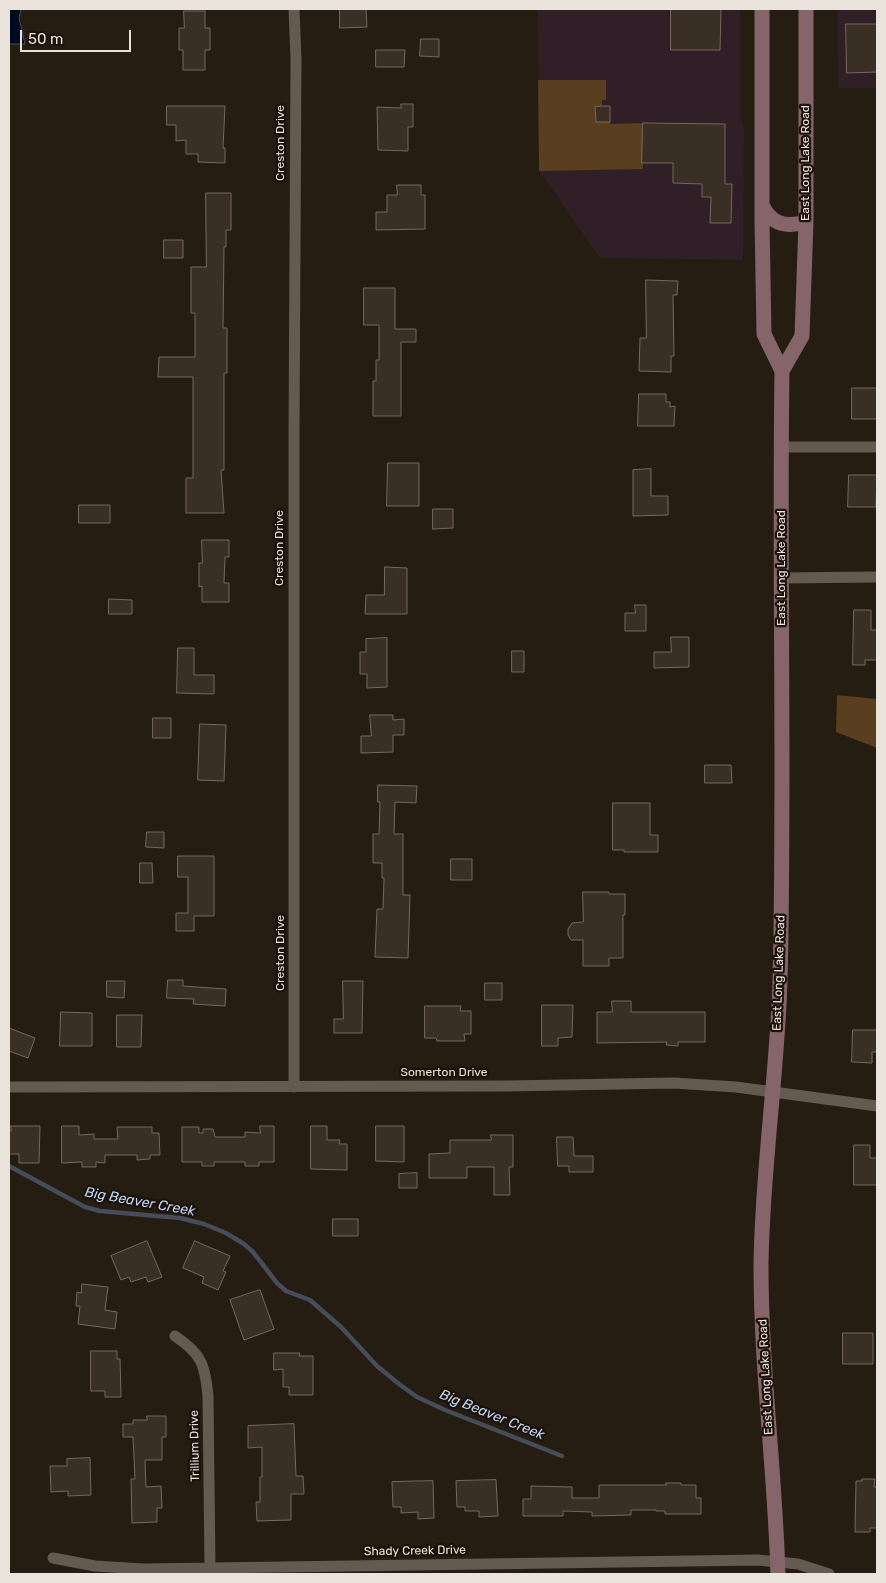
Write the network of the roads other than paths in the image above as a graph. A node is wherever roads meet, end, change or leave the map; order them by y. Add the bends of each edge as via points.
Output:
1 (294, 9) edge
2 (762, 9) edge
3 (806, 9) edge
4 (762, 205) junction
5 (806, 222) junction
6 (782, 371) junction
7 (877, 447) edge
8 (781, 448) junction
9 (877, 577) edge
10 (782, 578) junction
11 (9, 1087) edge
12 (294, 1087) junction
13 (772, 1092) junction
14 (877, 1106) edge
15 (175, 1336) dead end
16 (53, 1558) dead end
17 (210, 1568) junction
18 (778, 1568) edge
19 (829, 1574) edge

1 - 12 street, Creston Drive
2 - 4 main road, East Long Lake Road
3 - 5 main road, East Long Lake Road
4 - 5 main road via 766,214 777,222 792,225
4 - 6 main road, East Long Lake Road via 764,334
5 - 6 main road, East Long Lake Road via 802,336
6 - 8 main road, East Long Lake Road
7 - 8 street
8 - 10 main road, East Long Lake Road
9 - 10 street
10 - 13 main road, East Long Lake Road via 781,929
11 - 12 street, Somerton Drive
12 - 13 street, Somerton Drive via 674,1083
13 - 14 street, Somerton Drive
13 - 18 main road, East Long Lake Road via 761,1267 764,1374
15 - 17 street, Trillium Drive via 188,1344 205,1370
16 - 17 street, Shady Creek Drive via 122,1569
17 - 18 street, Shady Creek Drive via 695,1560
18 - 19 street, Shady Creek Drive via 798,1564

